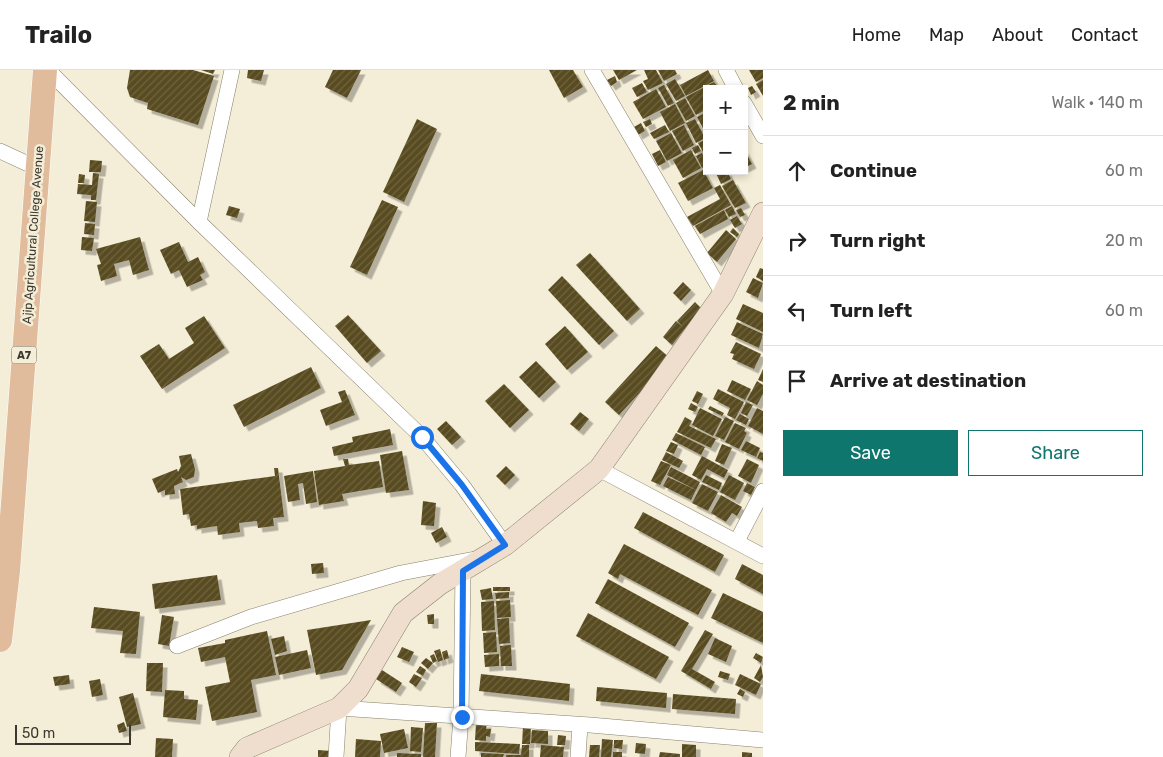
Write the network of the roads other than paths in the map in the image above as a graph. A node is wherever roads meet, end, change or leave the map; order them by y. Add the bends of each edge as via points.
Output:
1 (46, 70) edge
2 (232, 70) edge
3 (592, 70) edge
4 (726, 70) edge
5 (734, 85) edge
6 (748, 110) edge
7 (763, 136) edge
8 (0, 151) edge
9 (39, 169) junction
10 (763, 213) edge
11 (199, 222) junction
12 (723, 294) junction
13 (599, 469) junction
14 (763, 491) edge
15 (737, 541) junction
16 (505, 545) junction
17 (763, 556) edge
18 (485, 558) junction
19 (4, 571) edge
20 (463, 571) junction
21 (0, 640) edge
22 (177, 646) dead end
23 (340, 708) junction
24 (462, 717) junction
25 (580, 725) junction
26 (763, 740) edge
27 (240, 757) edge
28 (336, 757) edge
29 (458, 757) edge
30 (578, 757) edge

1 - 9 main road, Ajip Agricultural College Avenue / A7
1 - 11 street
2 - 11 street
3 - 12 street
4 - 5 street
6 - 7 street
8 - 9 street
9 - 19 main road, Ajip Agricultural College Avenue / A7
10 - 12 main road
11 - 16 street via 422,437
12 - 13 main road
13 - 15 street
13 - 16 main road
14 - 15 street
15 - 17 street
16 - 18 main road
18 - 20 main road
18 - 22 street via 401,573 251,617
19 - 21 main road, Ajip Agricultural College Avenue / A7
20 - 23 main road via 440,584 403,613 358,689
20 - 24 street
23 - 24 street
23 - 27 main road via 247,748
23 - 28 street
24 - 25 street
24 - 29 street
25 - 26 street
25 - 30 street

